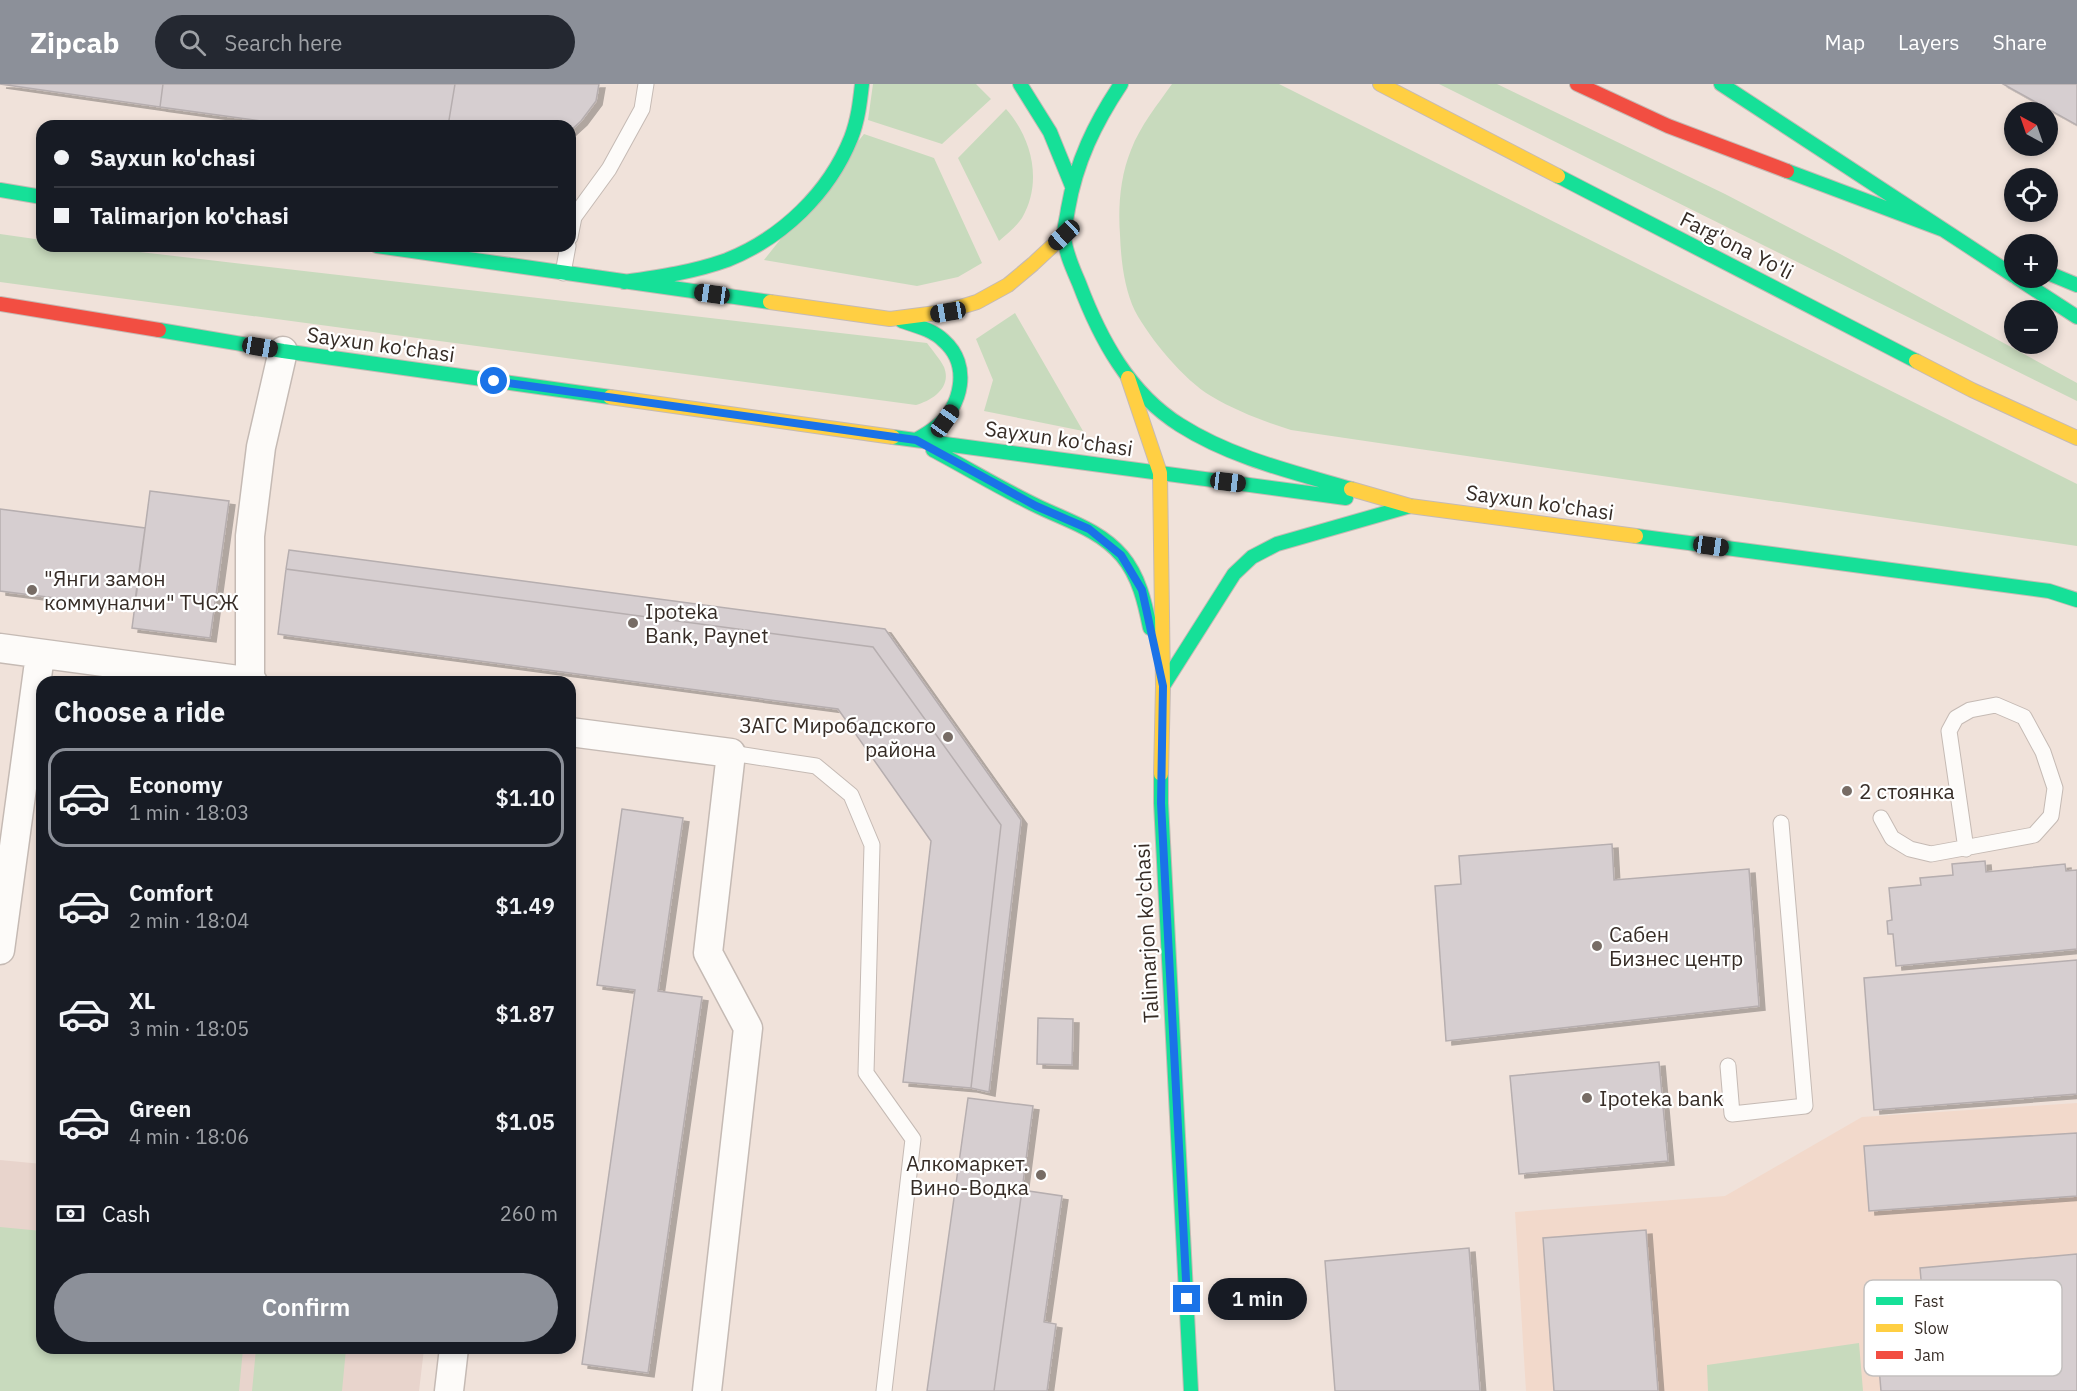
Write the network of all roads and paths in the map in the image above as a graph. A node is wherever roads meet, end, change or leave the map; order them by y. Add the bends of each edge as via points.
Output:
1 (646, 84) edge
2 (862, 84) edge
3 (1020, 84) edge
4 (1121, 84) edge
5 (1380, 84) edge
6 (1577, 84) edge
7 (1721, 84) edge
8 (1072, 186) junction
9 (0, 190) edge
10 (36, 195) edge
11 (576, 214) edge
12 (1944, 230) junction
13 (1064, 235) junction
14 (418, 252) edge
15 (567, 252) edge
16 (2004, 255) edge
17 (2004, 269) edge
18 (563, 273) junction
19 (2058, 277) edge
20 (624, 282) junction
21 (2077, 285) edge
22 (2033, 288) edge
23 (0, 304) edge
24 (2077, 317) edge
25 (890, 319) junction
26 (283, 351) junction
27 (1128, 378) junction
28 (2077, 438) edge
29 (916, 440) junction
30 (1160, 473) junction
31 (1410, 506) junction
32 (2049, 591) junction
33 (2077, 593) edge
34 (2077, 600) edge
35 (0, 648) edge
36 (40, 655) junction
37 (37, 676) edge
38 (204, 676) edge
39 (251, 676) edge
40 (36, 684) edge
41 (1163, 686) junction
42 (576, 733) edge
43 (731, 753) junction
44 (1881, 818) dead end
45 (1781, 823) dead end
46 (1966, 849) junction
47 (0, 950) edge
48 (1728, 1066) dead end
49 (453, 1354) edge
50 (449, 1391) edge
51 (707, 1391) edge
52 (884, 1391) edge
53 (1191, 1391) edge

1 - 11 lane via 642,109 609,169
2 - 20 main road via 857,124 840,160 816,194 785,225 755,247 721,262 673,275
3 - 8 main road via 1050,132
4 - 8 main road via 1091,134
5 - 28 main road, Farg'ona Yo'li via 1972,390
6 - 12 main road via 1668,126
7 - 12 main road
8 - 13 main road
9 - 10 main road
12 - 16 main road
12 - 17 main road
13 - 25 main road via 1023,274 975,303 923,317
13 - 27 main road via 1088,307
14 - 18 main road
15 - 18 lane
18 - 20 main road
19 - 21 main road
20 - 25 main road
22 - 24 main road
23 - 26 main road, Sayxun ko'chasi
25 - 29 main road via 914,323 939,334 952,349 960,370 960,393 952,411 937,429
26 - 29 main road, Sayxun ko'chasi
26 - 39 street via 261,447 250,536
27 - 30 main road, Talimarjon ko'chasi
27 - 31 main road via 1152,404 1213,443 1275,467
29 - 30 main road, Sayxun ko'chasi
29 - 41 main road via 1036,506 1089,529 1121,555 1142,590
30 - 31 main road, Sayxun ko'chasi
30 - 41 main road, Talimarjon ko'chasi
31 - 32 main road, Sayxun ko'chasi
31 - 41 main road via 1277,544 1252,557 1234,574
32 - 33 main road
32 - 34 main road, Sayxun ko'chasi
35 - 36 street
36 - 37 street
36 - 38 street
40 - 47 street
41 - 53 main road, Talimarjon ko'chasi via 1161,803
42 - 43 street
43 - 51 street via 708,953 748,1028
43 - 52 lane via 816,766 851,795 872,845 866,1073 913,1139
44 - 46 lane via 1892,838 1910,849 1931,854
45 - 48 lane via 1805,1106 1731,1114
46 - 46 lane via 2034,835 2051,816 2055,788 2043,752 2024,717 1996,705 1970,710 1956,718 1948,731
49 - 50 street

